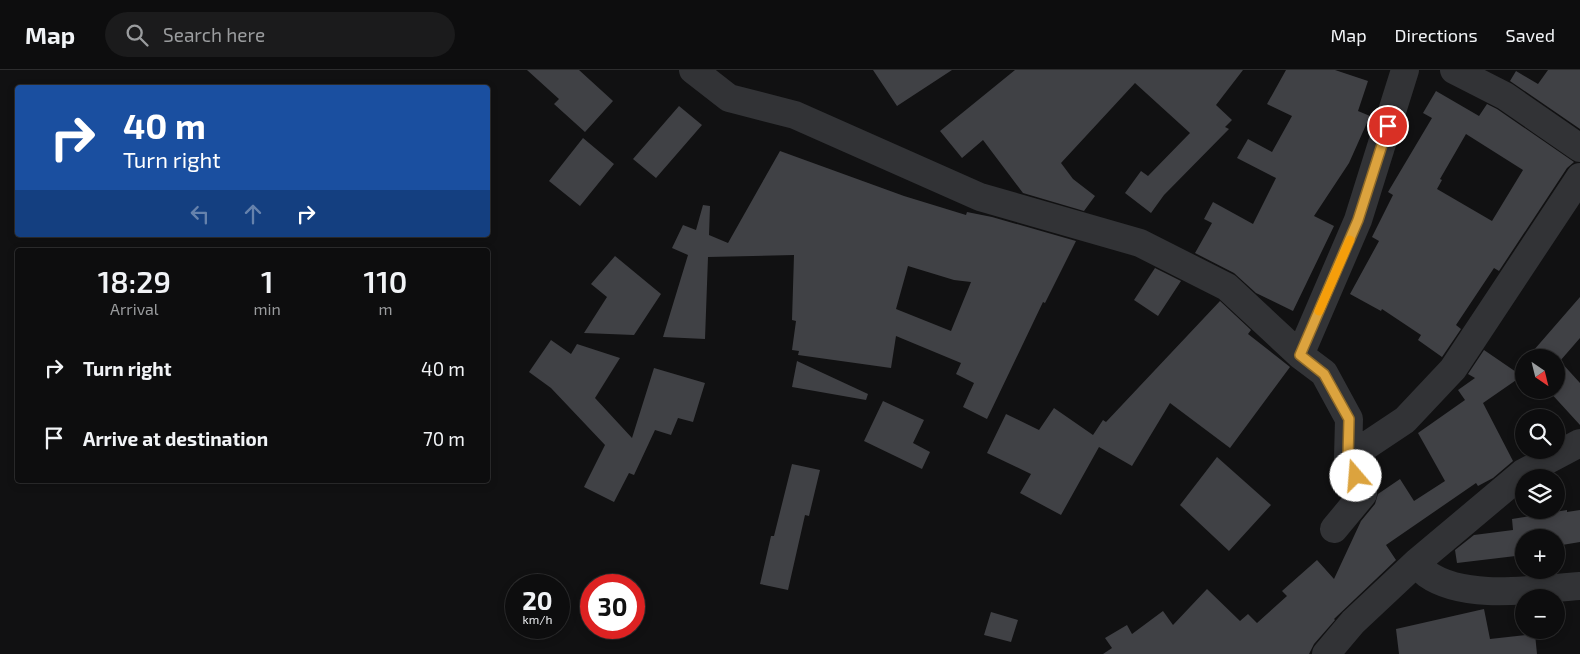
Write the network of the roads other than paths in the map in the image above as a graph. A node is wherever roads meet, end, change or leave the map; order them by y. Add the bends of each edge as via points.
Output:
1 (693, 70) edge
2 (1405, 70) edge
3 (1454, 70) edge
4 (1580, 148) edge
5 (1580, 177) edge
6 (1300, 355) junction
7 (1580, 443) edge
8 (1348, 458) junction
9 (1334, 528) dead end
10 (1418, 562) junction
11 (1580, 586) edge
12 (1326, 654) edge

1 - 6 street via 729,98 795,115 980,197 1140,242 1227,287
2 - 6 street via 1358,220
3 - 4 street via 1505,96
5 - 8 street via 1453,369 1405,420
6 - 8 street via 1324,374 1349,419
7 - 10 street via 1523,473
8 - 9 street via 1363,494
10 - 11 street via 1425,574 1454,587 1523,591
10 - 12 street via 1354,622

